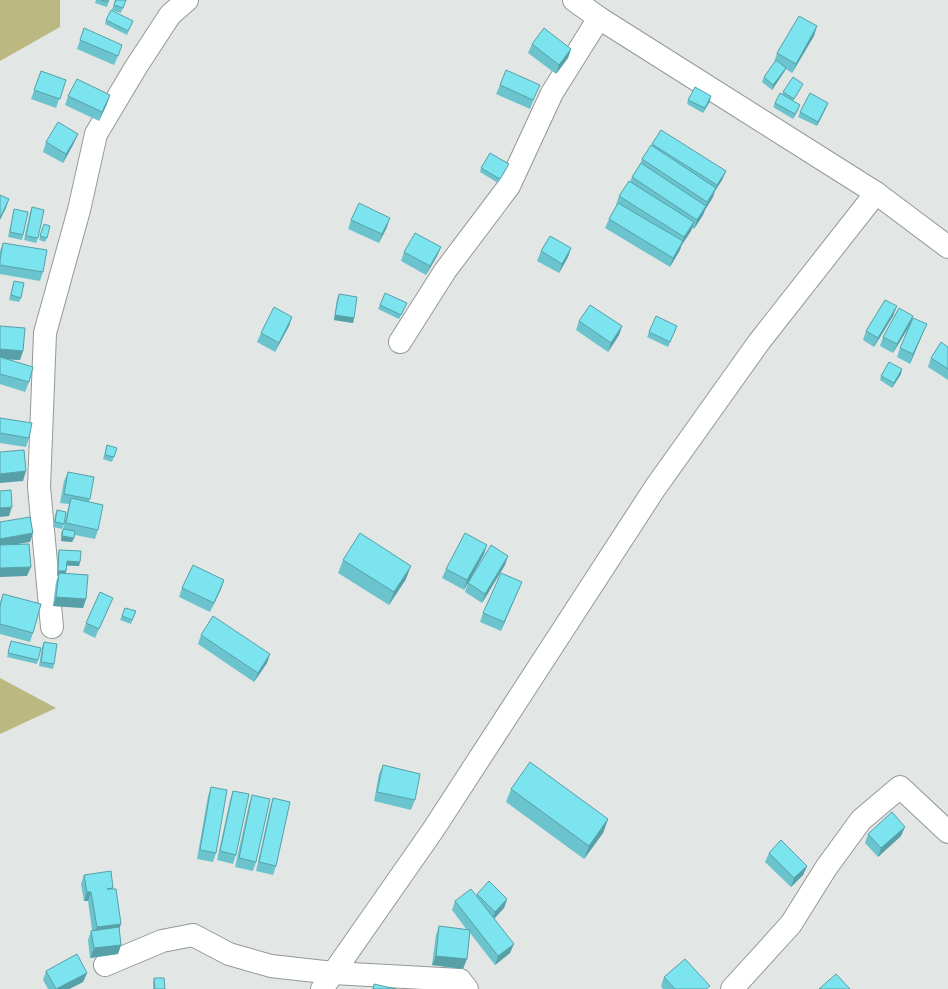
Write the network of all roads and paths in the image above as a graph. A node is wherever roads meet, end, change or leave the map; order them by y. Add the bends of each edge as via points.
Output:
1 (187, 0) edge
2 (574, 0) edge
3 (600, 18) junction
4 (876, 193) junction
5 (948, 247) edge
6 (400, 342) dead end
7 (52, 627) dead end
8 (948, 832) edge
9 (105, 965) dead end
10 (328, 981) edge
11 (466, 989) edge
12 (732, 989) edge

1 - 7 street via 170,15 96,134 79,210 44,333 39,486
2 - 3 street
3 - 4 street
3 - 6 street via 552,93 509,186 445,271
4 - 5 street
4 - 10 street via 759,342 655,488 433,830
8 - 12 street via 900,787 861,820 826,868 791,924
9 - 10 street via 162,941 193,935 229,954
10 - 11 street via 460,980

